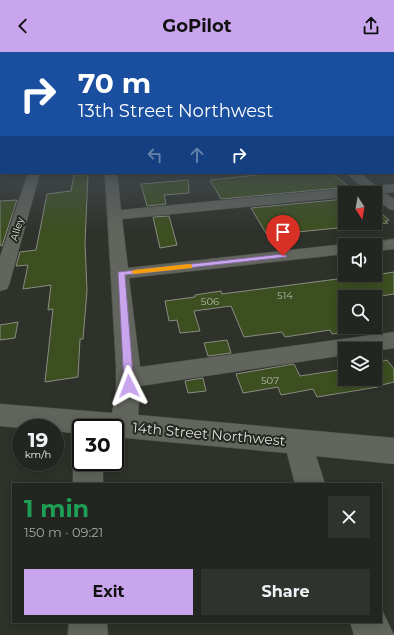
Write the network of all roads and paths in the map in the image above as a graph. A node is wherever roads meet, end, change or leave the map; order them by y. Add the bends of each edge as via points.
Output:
1 (33, 177) edge
2 (110, 177) edge
3 (357, 177) edge
4 (369, 186) edge
5 (394, 188) edge
6 (382, 189) edge
7 (338, 193) edge
8 (382, 196) edge
9 (394, 206) edge
10 (114, 215) junction
11 (394, 244) edge
12 (382, 245) edge
13 (338, 250) edge
14 (121, 274) junction
15 (0, 285) edge
16 (394, 340) edge
17 (129, 378) junction
18 (0, 415) edge
19 (124, 420) edge
20 (72, 423) edge
21 (124, 426) edge
22 (298, 441) junction
23 (394, 451) edge
24 (88, 471) edge
25 (88, 483) edge
26 (310, 483) edge
27 (88, 623) edge
28 (369, 623) edge
29 (88, 635) edge
30 (374, 635) edge

1 - 15 street, Alley
2 - 10 street
3 - 4 street
5 - 6 street
7 - 10 street
8 - 9 street
10 - 14 street
11 - 12 street
13 - 14 street
14 - 17 street
16 - 17 street
17 - 19 street
18 - 20 street, 14th Street Northwest
21 - 22 street, 14th Street Northwest
22 - 23 street, 14th Street Northwest
22 - 26 street
24 - 25 street
27 - 29 street
28 - 30 street

